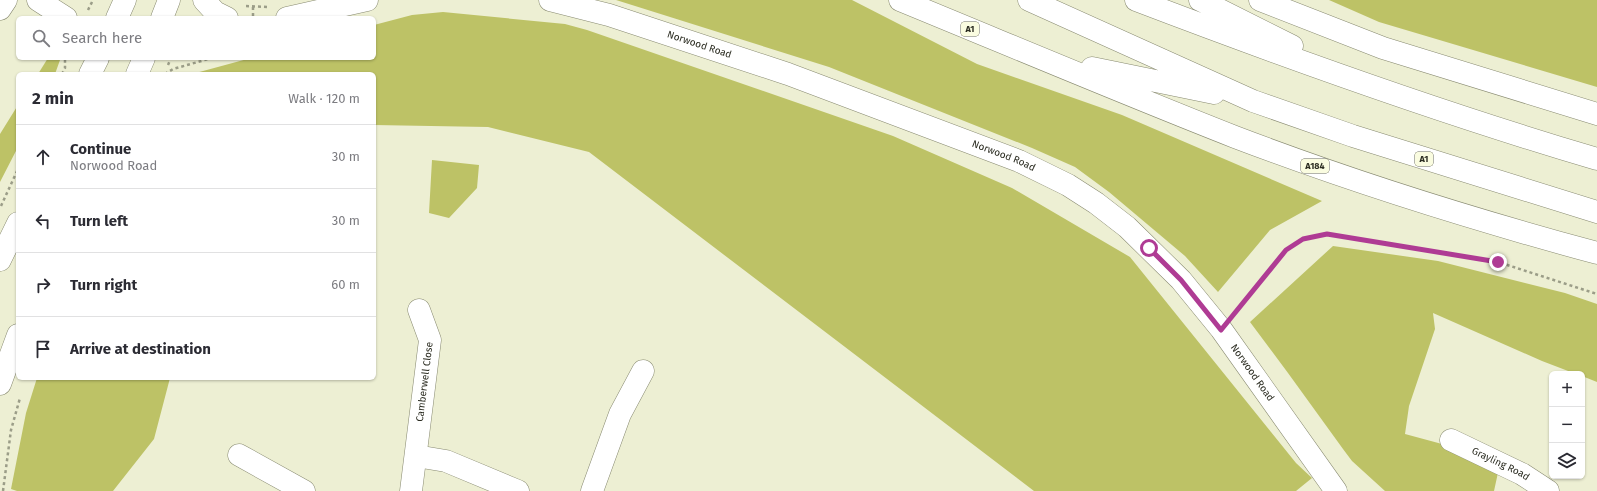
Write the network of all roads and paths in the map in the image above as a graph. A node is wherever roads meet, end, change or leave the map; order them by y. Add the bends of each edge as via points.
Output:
1 (6, 0) edge
2 (125, 0) edge
3 (170, 0) edge
4 (204, 0) edge
5 (367, 0) edge
6 (550, 0) edge
7 (900, 0) edge
8 (1029, 0) edge
9 (1136, 0) edge
10 (1200, 0) edge
11 (1260, 0) edge
12 (42, 1) edge
13 (253, 7) junction
14 (0, 9) edge
15 (234, 11) edge
16 (278, 12) edge
17 (63, 16) edge
18 (118, 16) edge
19 (163, 16) edge
20 (253, 16) edge
21 (1040, 57) junction
22 (65, 60) edge
23 (97, 60) edge
24 (205, 60) edge
25 (63, 72) edge
26 (91, 72) edge
27 (168, 72) edge
28 (1371, 86) junction
29 (1253, 101) junction
30 (1597, 114) edge
31 (1597, 159) edge
32 (16, 174) edge
33 (0, 208) edge
34 (1597, 212) edge
35 (16, 227) edge
36 (1597, 253) edge
37 (0, 260) edge
38 (1597, 294) edge
39 (419, 310) dead end
40 (1221, 330) junction
41 (16, 340) edge
42 (643, 372) dead end
43 (0, 384) edge
44 (22, 392) dead end
45 (1451, 440) dead end
46 (239, 455) dead end
47 (416, 456) junction
48 (3, 491) edge
49 (304, 491) edge
50 (411, 491) edge
51 (518, 491) edge
52 (592, 491) edge
53 (1336, 491) edge
54 (1548, 491) edge

1 - 14 main road
2 - 18 main road
3 - 19 main road
4 - 15 main road via 216,12
5 - 16 main road
6 - 40 main road, Norwood Road via 609,15 788,74 1042,172 1096,203 1127,227 1181,280
7 - 21 main road, A1
8 - 29 main road, A1
9 - 28 main road
10 - 28 main road
11 - 30 main road via 1383,48
12 - 17 main road
13 - 15 path
13 - 16 path
13 - 20 path
21 - 29 main road, A1
21 - 36 main road, A184 via 1236,137 1339,174
22 - 25 path
23 - 26 main road
24 - 27 path
28 - 31 main road via 1494,128
29 - 34 main road, A1 via 1353,136
32 - 33 path
35 - 37 main road
38 - 40 path via 1498,262 1327,234 1303,239 1286,250
39 - 47 main road, Camberwell Close via 430,340
40 - 53 main road, Norwood Road
41 - 43 main road
42 - 52 main road via 620,414
44 - 48 path via 11,430
45 - 54 main road, Grayling Road via 1522,474
46 - 49 main road
47 - 50 main road, Camberwell Close
47 - 51 main road via 446,461

